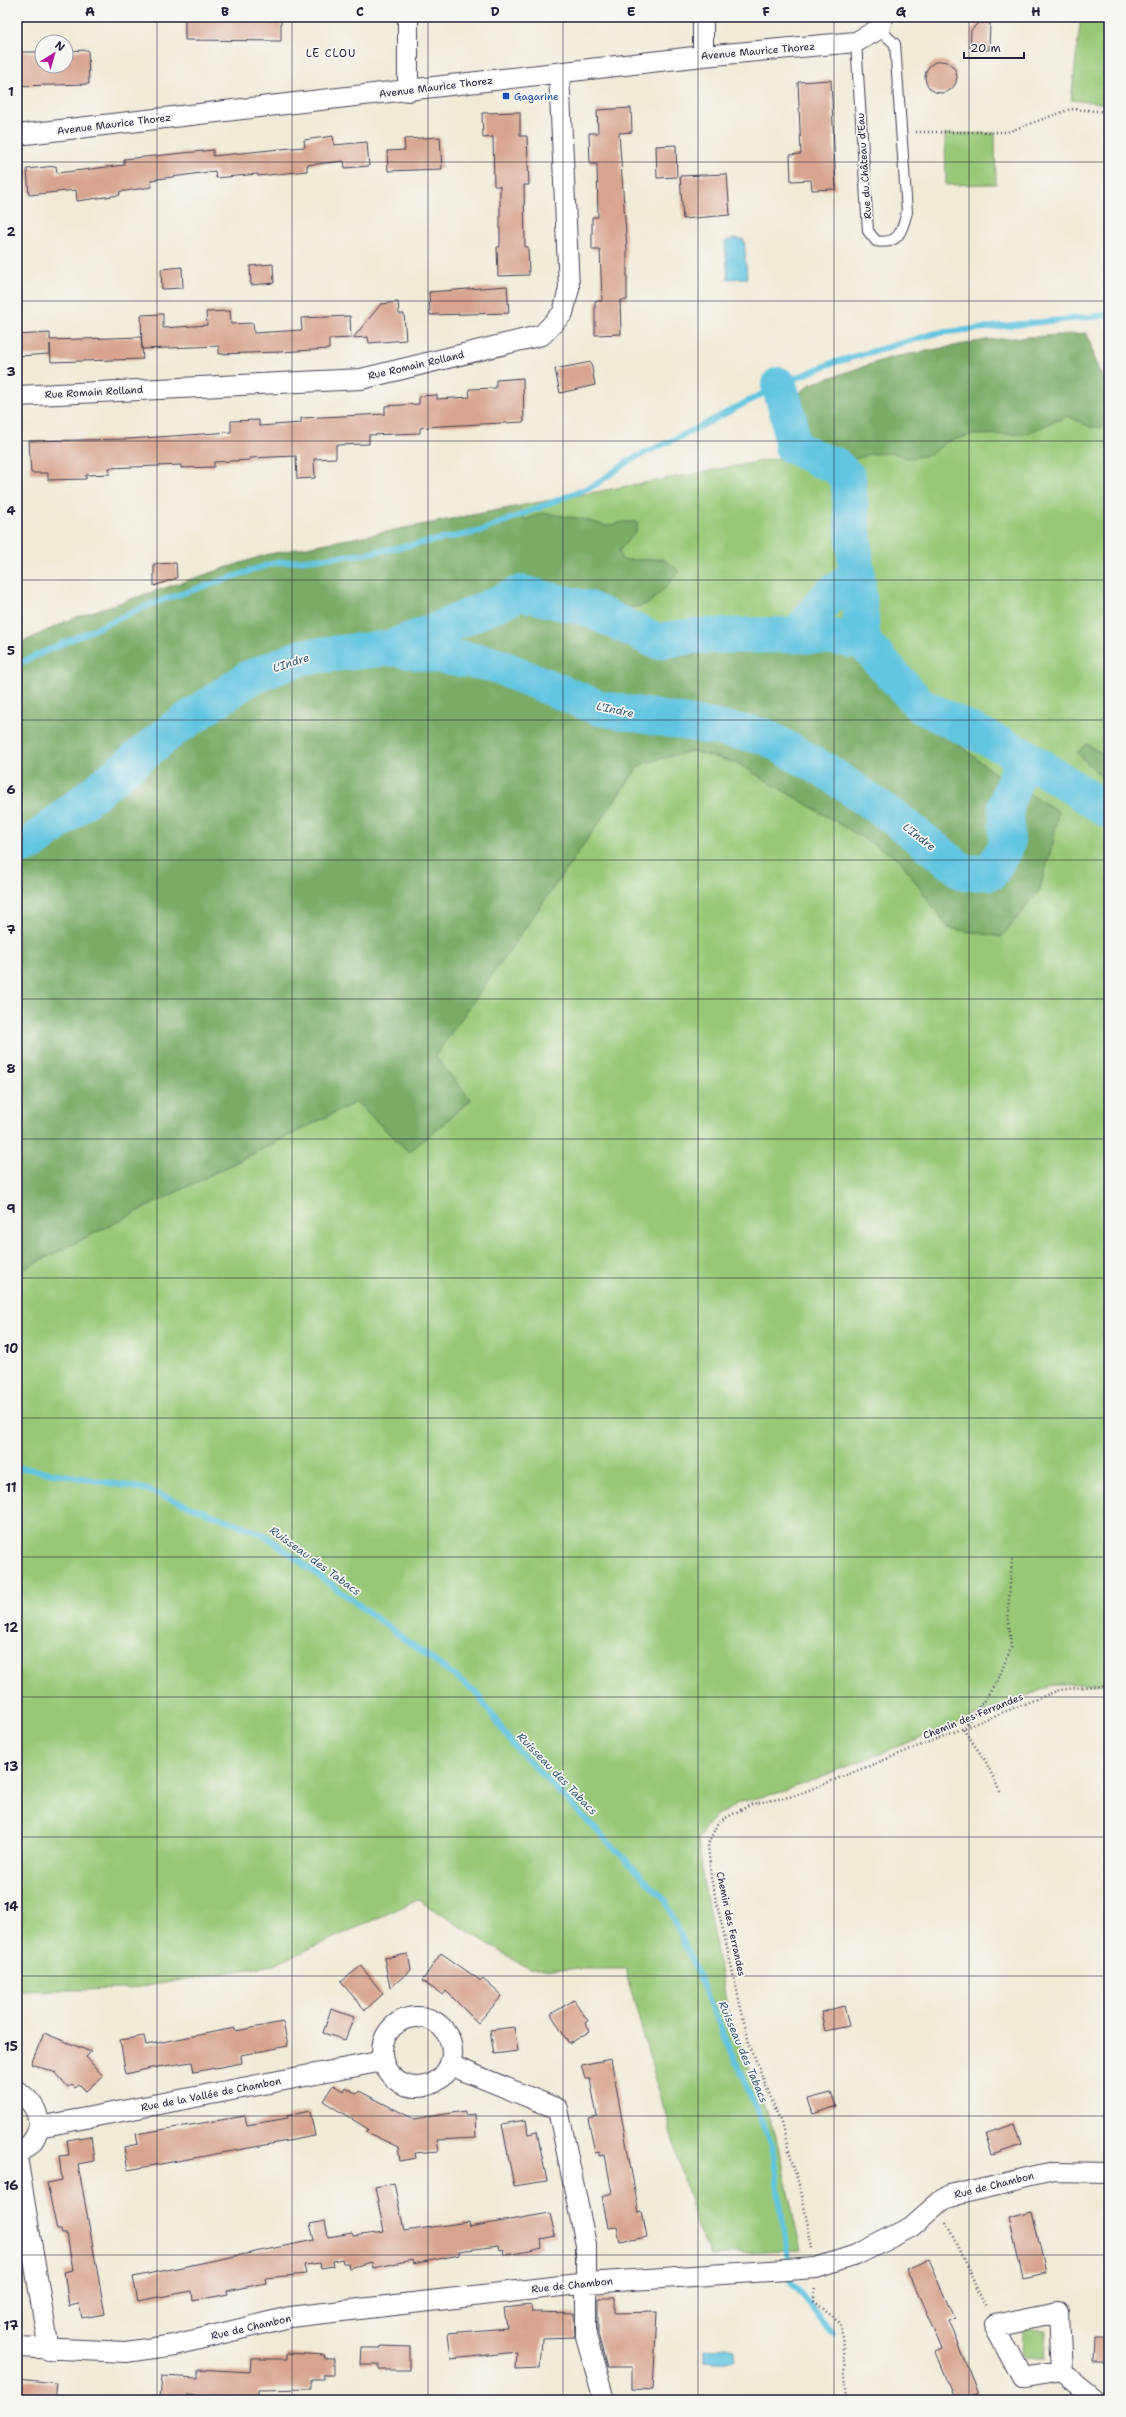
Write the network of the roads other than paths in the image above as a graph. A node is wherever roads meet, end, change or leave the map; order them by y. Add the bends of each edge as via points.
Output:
1 (408, 17) edge
2 (702, 17) edge
3 (881, 23) edge
4 (856, 42) junction
5 (703, 56) junction
6 (559, 73) junction
7 (408, 91) junction
8 (17, 135) edge
9 (17, 396) edge
10 (382, 2062) junction
11 (450, 2065) junction
12 (17, 2090) edge
13 (39, 2126) junction
14 (17, 2156) edge
15 (1109, 2173) edge
16 (586, 2282) junction
17 (17, 2347) edge
18 (49, 2350) junction
19 (1062, 2372) junction
20 (1109, 2397) edge
21 (604, 2400) edge
22 (1096, 2400) edge
23 (1107, 2400) edge

1 - 7 street
2 - 5 street
3 - 4 street, Rue du Château d'Eau
3 - 4 lane, Rue du Château d'Eau via 895,44 907,212 903,230 897,238 886,243 876,241 868,231
4 - 5 street, Avenue Maurice Thorez
5 - 6 street, Avenue Maurice Thorez
6 - 7 street, Avenue Maurice Thorez
6 - 9 street, Rue Romain Rolland via 569,288 563,313 542,335 360,379
7 - 8 street, Avenue Maurice Thorez
10 - 11 street via 392,2077 412,2086 429,2085 443,2075
10 - 11 street via 382,2047 388,2030 403,2019 421,2016 441,2026 452,2046
10 - 13 street, Rue de la Vallée de Chambon
11 - 16 street via 558,2109 586,2245
12 - 13 street via 29,2099 37,2112
13 - 14 street via 35,2139 28,2149
14 - 18 street
15 - 16 street, Rue de Chambon via 1044,2173 950,2196 911,2227 856,2255 810,2269
16 - 18 street, Rue de Chambon via 290,2317 174,2345 126,2352
16 - 21 street via 586,2336
17 - 18 street, Rue de Chambon
19 - 19 street via 1059,2312 994,2325 1022,2378
19 - 22 street
20 - 23 street

